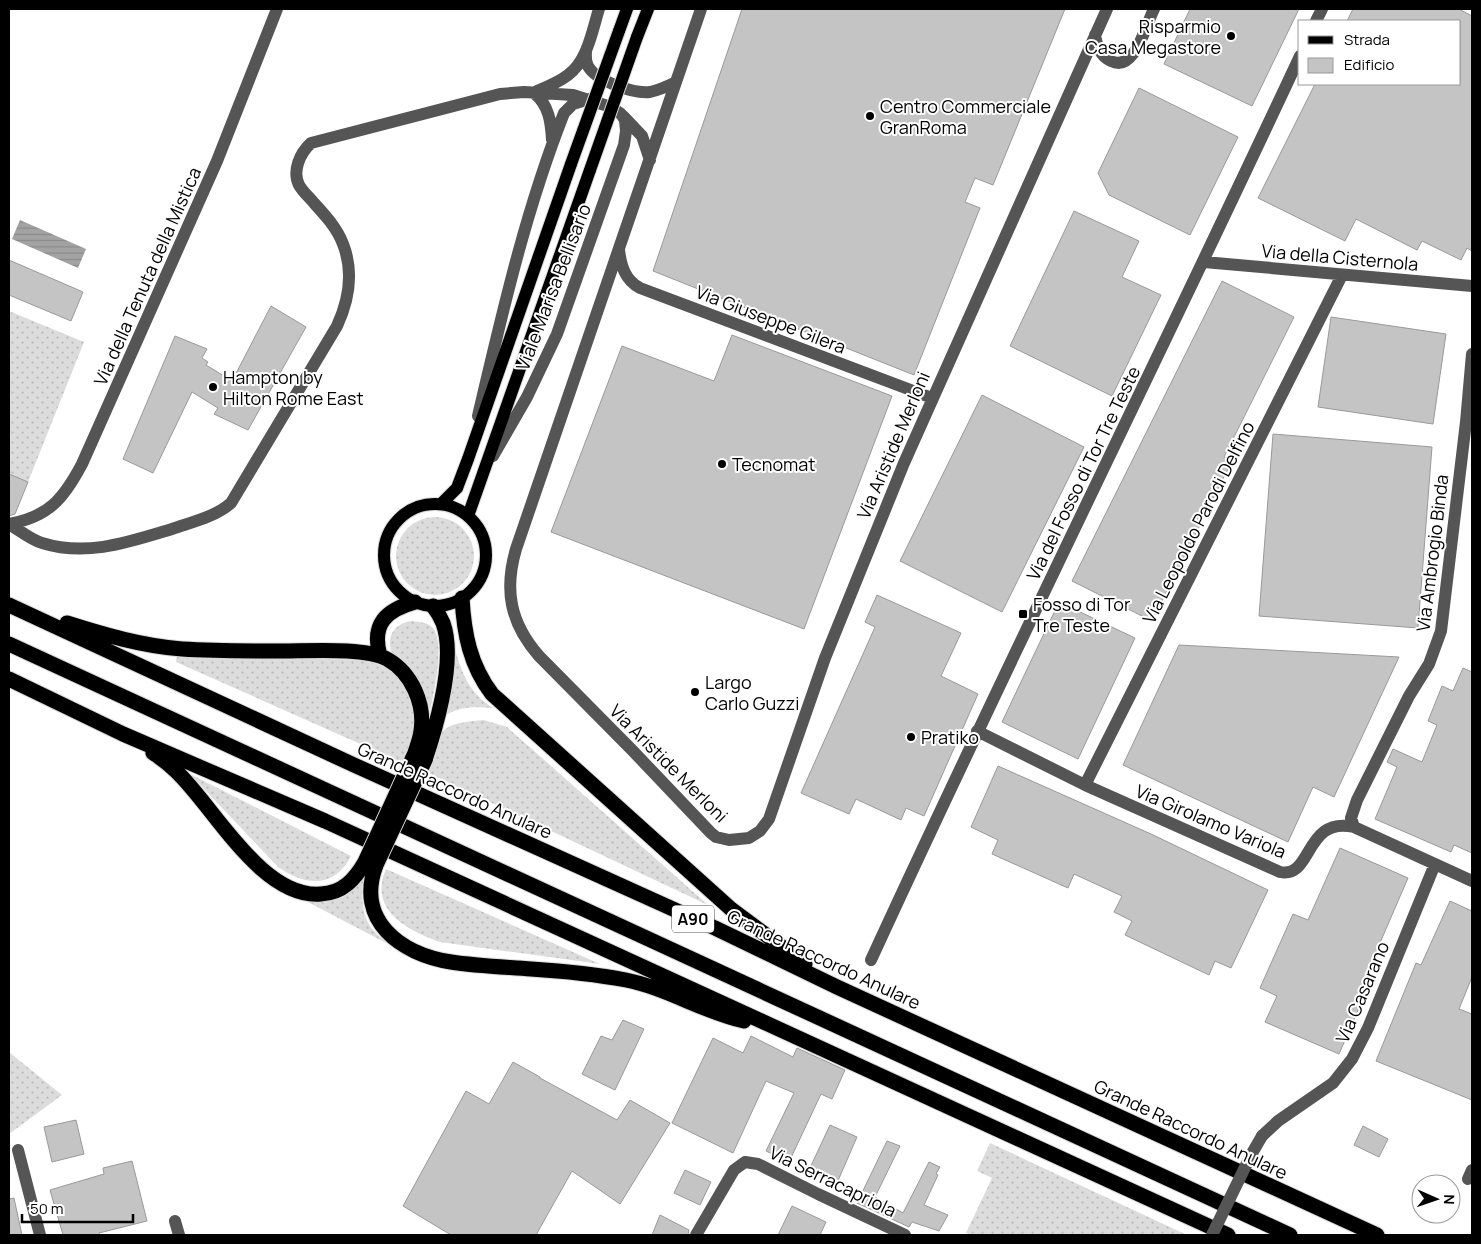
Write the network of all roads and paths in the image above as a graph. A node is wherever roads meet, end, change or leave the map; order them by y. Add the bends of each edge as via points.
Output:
1 (277, 9) edge
2 (599, 9) edge
3 (627, 9) edge
4 (648, 9) edge
5 (653, 9) edge
6 (701, 9) edge
7 (1107, 9) edge
8 (1154, 9) edge
9 (640, 31) junction
10 (1095, 35) junction
11 (586, 51) junction
12 (1298, 60) edge
13 (676, 82) junction
14 (534, 93) junction
15 (589, 99) junction
16 (623, 116) junction
17 (552, 145) junction
18 (650, 160) junction
19 (619, 250) junction
20 (1204, 262) junction
21 (1342, 275) junction
22 (1472, 286) edge
23 (1472, 354) edge
24 (932, 398) junction
25 (468, 459) junction
26 (483, 473) junction
27 (441, 504) junction
28 (468, 516) junction
29 (9, 524) edge
30 (462, 598) junction
31 (415, 602) junction
32 (10, 606) edge
33 (433, 606) junction
34 (9, 644) edge
35 (380, 656) junction
36 (9, 678) edge
37 (977, 731) junction
38 (123, 734) junction
39 (420, 756) junction
40 (1085, 785) junction
41 (1354, 827) junction
42 (370, 864) junction
43 (1435, 864) junction
44 (1472, 881) edge
45 (871, 960) dead end
46 (837, 987) junction
47 (776, 1028) junction
48 (18, 1150) dead end
49 (175, 1221) dead end
50 (40, 1235) edge
51 (179, 1235) edge
52 (696, 1235) edge
53 (905, 1235) edge
54 (1212, 1235) edge
55 (1228, 1235) edge
56 (1290, 1235) edge
57 (1377, 1235) edge

1 - 29 street, Via della Tenuta della Mistica via 217,161 82,464 52,506 36,516
2 - 11 street
3 - 25 main road, Viale Marisa Bellisario, bridge
4 - 9 main road, Viale Marisa Bellisario
5 - 9 street
6 - 13 street, Via Aristide Merloni
7 - 10 street, Via Aristide Merloni
8 - 10 street via 1140,44 1126,61 1115,63 1104,57
9 - 26 main road, Viale Marisa Bellisario, bridge
10 - 24 street, Via Aristide Merloni
11 - 13 street via 590,69 610,82 643,92
11 - 14 street via 569,75
12 - 20 street, Via del Fosso di Tor Tre Teste
13 - 18 street, Via Aristide Merloni
14 - 15 street
14 - 17 street, Viale Marisa Bellisario via 548,113
14 - 29 street via 500,94 317,141 304,151 297,170 298,181 331,223 344,246 349,271 348,296 336,326 231,503 217,513 187,524 102,548 40,543
15 - 16 street via 611,107
15 - 17 street, Viale Marisa Bellisario via 573,104 567,110
16 - 18 street via 642,136
16 - 26 street, Viale Marisa Bellisario via 626,131 621,152 557,334 528,397
17 - 25 street, Viale Marisa Bellisario via 510,280
18 - 19 street, Via Aristide Merloni
19 - 24 street, Via Giuseppe Gilera via 626,275 640,288
19 - 24 street, Via Aristide Merloni via 516,549 510,583 511,601 515,617 534,651 716,837 729,840 749,838 760,831 769,819 838,623
20 - 21 street, Via della Cisternola
20 - 37 street, Via del Fosso di Tor Tre Teste
21 - 22 street, Via della Cisternola
21 - 40 street, Via Leopoldo Parodi Delfino
23 - 41 street, Via Ambrogio Binda via 1441,631 1429,664 1409,696 1357,800 1351,818
25 - 27 main road, Viale Marisa Bellisario via 457,488
26 - 28 main road, Viale Marisa Bellisario
27 - 28 main road
27 - 31 main road via 422,505 412,510 396,522 387,539 384,559 389,578 402,594
28 - 30 main road via 483,536 486,561 477,584
30 - 33 main road
30 - 46 highway via 464,632 472,660 483,682 501,704 731,909
31 - 33 main road
31 - 35 highway via 390,612 382,621 377,639
32 - 35 highway via 125,641 164,647 338,651
32 - 46 highway, Grande Raccordo Anulare / A90
33 - 39 highway via 444,625 446,664 441,700
34 - 56 highway, A90
35 - 39 highway via 403,672 418,697
36 - 38 highway
37 - 40 street, Via Girolamo Variola
37 - 45 street, Via del Fosso di Tor Tre Teste
38 - 42 highway via 178,772 244,851 284,884 303,893 329,894 343,888
38 - 47 highway via 325,821
39 - 42 highway, bridge
40 - 41 street, Via Girolamo Variola via 1283,872 1298,867 1324,831 1339,825
41 - 43 street, Via Girolamo Variola
42 - 47 highway via 374,915 393,938 416,952 450,962 626,980 658,988 716,1014
43 - 44 street, Via Girolamo Variola
43 - 54 street, Via Casarano, bridge via 1368,1028 1352,1059 1333,1083 1262,1136
46 - 57 highway, Grande Raccordo Anulare / A90
47 - 55 highway
48 - 50 street
49 - 51 street
52 - 53 street, Via Serracapriola via 734,1170 745,1162 762,1165

